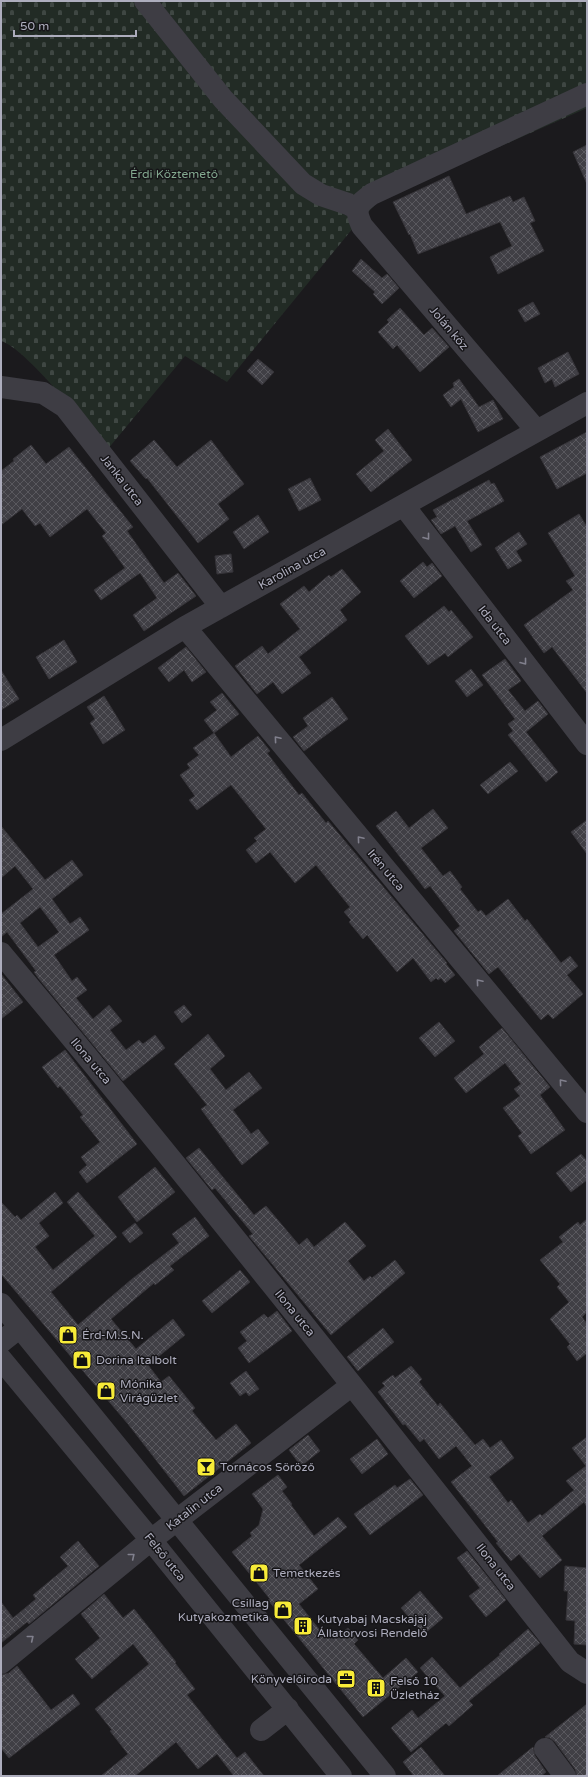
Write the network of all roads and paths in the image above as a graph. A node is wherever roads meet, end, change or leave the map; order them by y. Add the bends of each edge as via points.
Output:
1 (145, 1) edge
2 (587, 94) edge
3 (359, 217) junction
4 (1, 387) edge
5 (587, 403) edge
6 (536, 430) junction
7 (404, 506) junction
8 (221, 607) junction
9 (185, 627) junction
10 (1, 740) edge
11 (587, 744) edge
12 (1, 953) edge
13 (587, 1112) edge
14 (1, 1304) edge
15 (20, 1327) junction
16 (1, 1342) edge
17 (1, 1359) edge
18 (352, 1385) junction
19 (93, 1416) junction
20 (66, 1438) junction
21 (177, 1521) junction
22 (151, 1540) junction
23 (1, 1663) edge
24 (587, 1672) edge
25 (288, 1709) junction
26 (261, 1730) dead end
27 (545, 1749) dead end
28 (341, 1776) edge
29 (385, 1776) edge
30 (565, 1776) edge

1 - 3 street via 223,99 303,184 321,195 348,204
2 - 3 street via 372,194 362,202
3 - 6 street, Jolán köz
4 - 8 street, Janka utca via 43,393 65,407
5 - 6 street, Karolina utca
6 - 7 street, Karolina utca
7 - 8 street, Karolina utca
7 -> 11 street, Ida utca
8 - 9 street, Karolina utca
9 - 10 street, Karolina utca
13 -> 9 street, Irén utca
12 - 18 street, Ilona utca via 116,1090
14 - 15 street
15 - 16 street
15 - 19 street
17 - 20 street, Felső utca
18 - 21 street, Katalin utca
18 - 24 street, Ilona utca via 570,1662
19 - 20 street
19 - 21 street
20 - 22 street, Felső utca
21 - 22 street, Katalin utca
21 - 29 street
23 -> 22 street, Katalin utca
22 - 25 street, Felső utca
25 - 26 street
25 - 28 street, Felső utca
27 - 30 street

